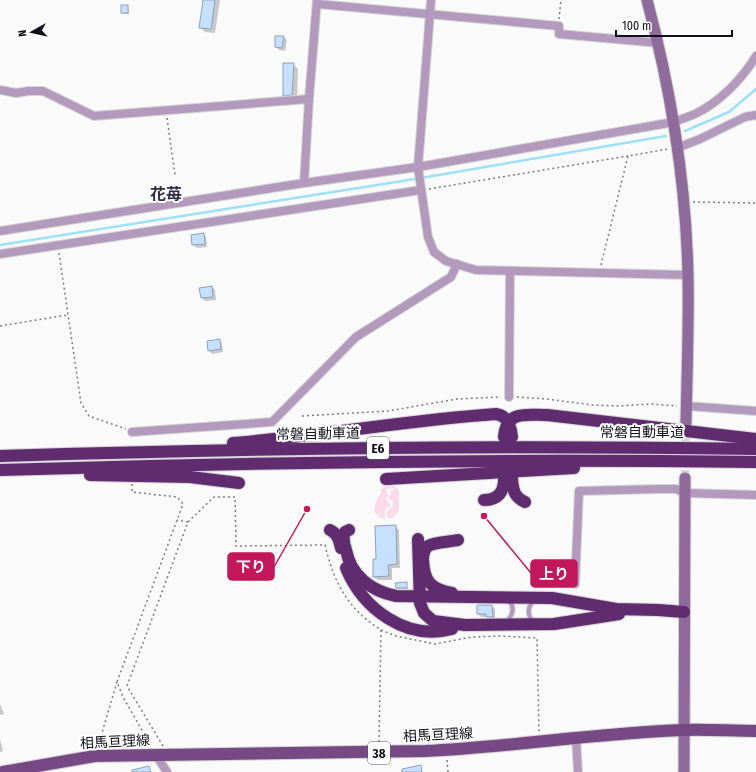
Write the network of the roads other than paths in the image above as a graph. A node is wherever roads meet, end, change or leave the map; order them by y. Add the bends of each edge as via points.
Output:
1 (431, 0) edge
2 (647, 0) edge
3 (317, 2) edge
4 (431, 15) junction
5 (659, 43) junction
6 (756, 56) edge
7 (0, 90) edge
8 (308, 99) junction
9 (756, 115) edge
10 (674, 122) junction
11 (677, 148) junction
12 (418, 167) junction
13 (304, 183) junction
14 (421, 190) junction
15 (0, 231) edge
16 (0, 254) edge
17 (457, 264) junction
18 (510, 271) junction
19 (688, 275) junction
20 (509, 397) dead end
21 (686, 406) junction
22 (756, 411) edge
23 (509, 422) junction
24 (686, 424) tunnel mouth
25 (132, 432) road end
26 (508, 437) dead end
27 (756, 439) edge
28 (756, 448) edge
29 (104, 453) junction
30 (0, 456) edge
31 (677, 461) junction
32 (756, 462) edge
33 (0, 470) edge
34 (0, 475) edge
35 (685, 478) tunnel mouth
36 (386, 479) dead end
37 (239, 483) dead end
38 (685, 493) junction
39 (756, 495) edge
40 (484, 500) dead end
41 (525, 502) dead end
42 (330, 530) dead end
43 (349, 530) dead end
44 (418, 539) dead end
45 (458, 540) dead end
46 (575, 584) dead end
47 (419, 597) junction
48 (468, 597) junction
49 (503, 598) junction
50 (539, 598) junction
51 (684, 612) junction
52 (502, 624) junction
53 (538, 624) junction
54 (465, 625) junction
55 (684, 730) junction
56 (756, 731) edge
57 (576, 738) junction
58 (162, 755) junction
59 (3, 772) edge
60 (167, 772) edge
61 (578, 772) edge
62 (684, 772) edge

1 - 4 street
2 - 5 street
3 - 4 street
3 - 8 street
4 - 5 street via 559,26 559,34
4 - 12 street
5 - 10 street
6 - 10 street via 749,68 723,95 695,114
7 - 8 street via 16,93 43,91 94,116
8 - 13 street
9 - 11 street via 745,117
10 - 11 street
10 - 12 street
11 - 19 street
12 - 13 street
12 - 14 street
13 - 15 street
14 - 16 street
14 - 17 street via 428,237 434,252 446,261
17 - 18 street via 476,270
17 - 25 street via 450,277 356,337 272,422
18 - 19 street
18 - 20 street
19 - 21 street
21 - 22 street
21 - 24 street
23 - 26 highway via 504,431
23 - 27 highway via 524,414 547,415
23 - 29 highway via 496,414 453,417 278,438
28 - 29 highway, 常磐自動車道 / E6 via 490,446
29 - 30 highway, 常磐自動車道 / E6
31 - 32 highway, 常磐自動車道 / E6
31 - 33 highway, 常磐自動車道 / E6 via 314,462
31 - 36 highway
34 - 37 highway via 149,476
35 - 38 street
38 - 39 street
38 - 46 street via 676,489 579,490
38 - 51 street
40 - 41 highway via 499,496 508,479 516,496
42 - 54 highway via 338,537 352,581 380,614 392,621 420,630 448,630
43 - 47 highway via 344,536 346,553 360,578 375,590 386,594
44 - 47 highway
45 - 48 highway via 427,547 423,553 423,570 435,588
47 - 48 highway
47 - 54 highway via 421,610 430,619
48 - 49 highway
49 - 50 highway
49 - 52 lane via 510,602 513,613 508,621
50 - 51 highway via 616,609
50 - 53 lane via 530,604 529,610 532,620
51 - 53 highway via 615,614 554,624
51 - 55 street
52 - 53 highway
52 - 54 highway
55 - 56 main road, 相馬亘理線 / 38
55 - 57 main road, 相馬亘理線 / 38
55 - 62 street
57 - 58 main road, 相馬亘理線 / 38 via 472,749 379,753
57 - 61 street
58 - 59 main road, 相馬亘理線 / 38 via 95,756
58 - 60 street

